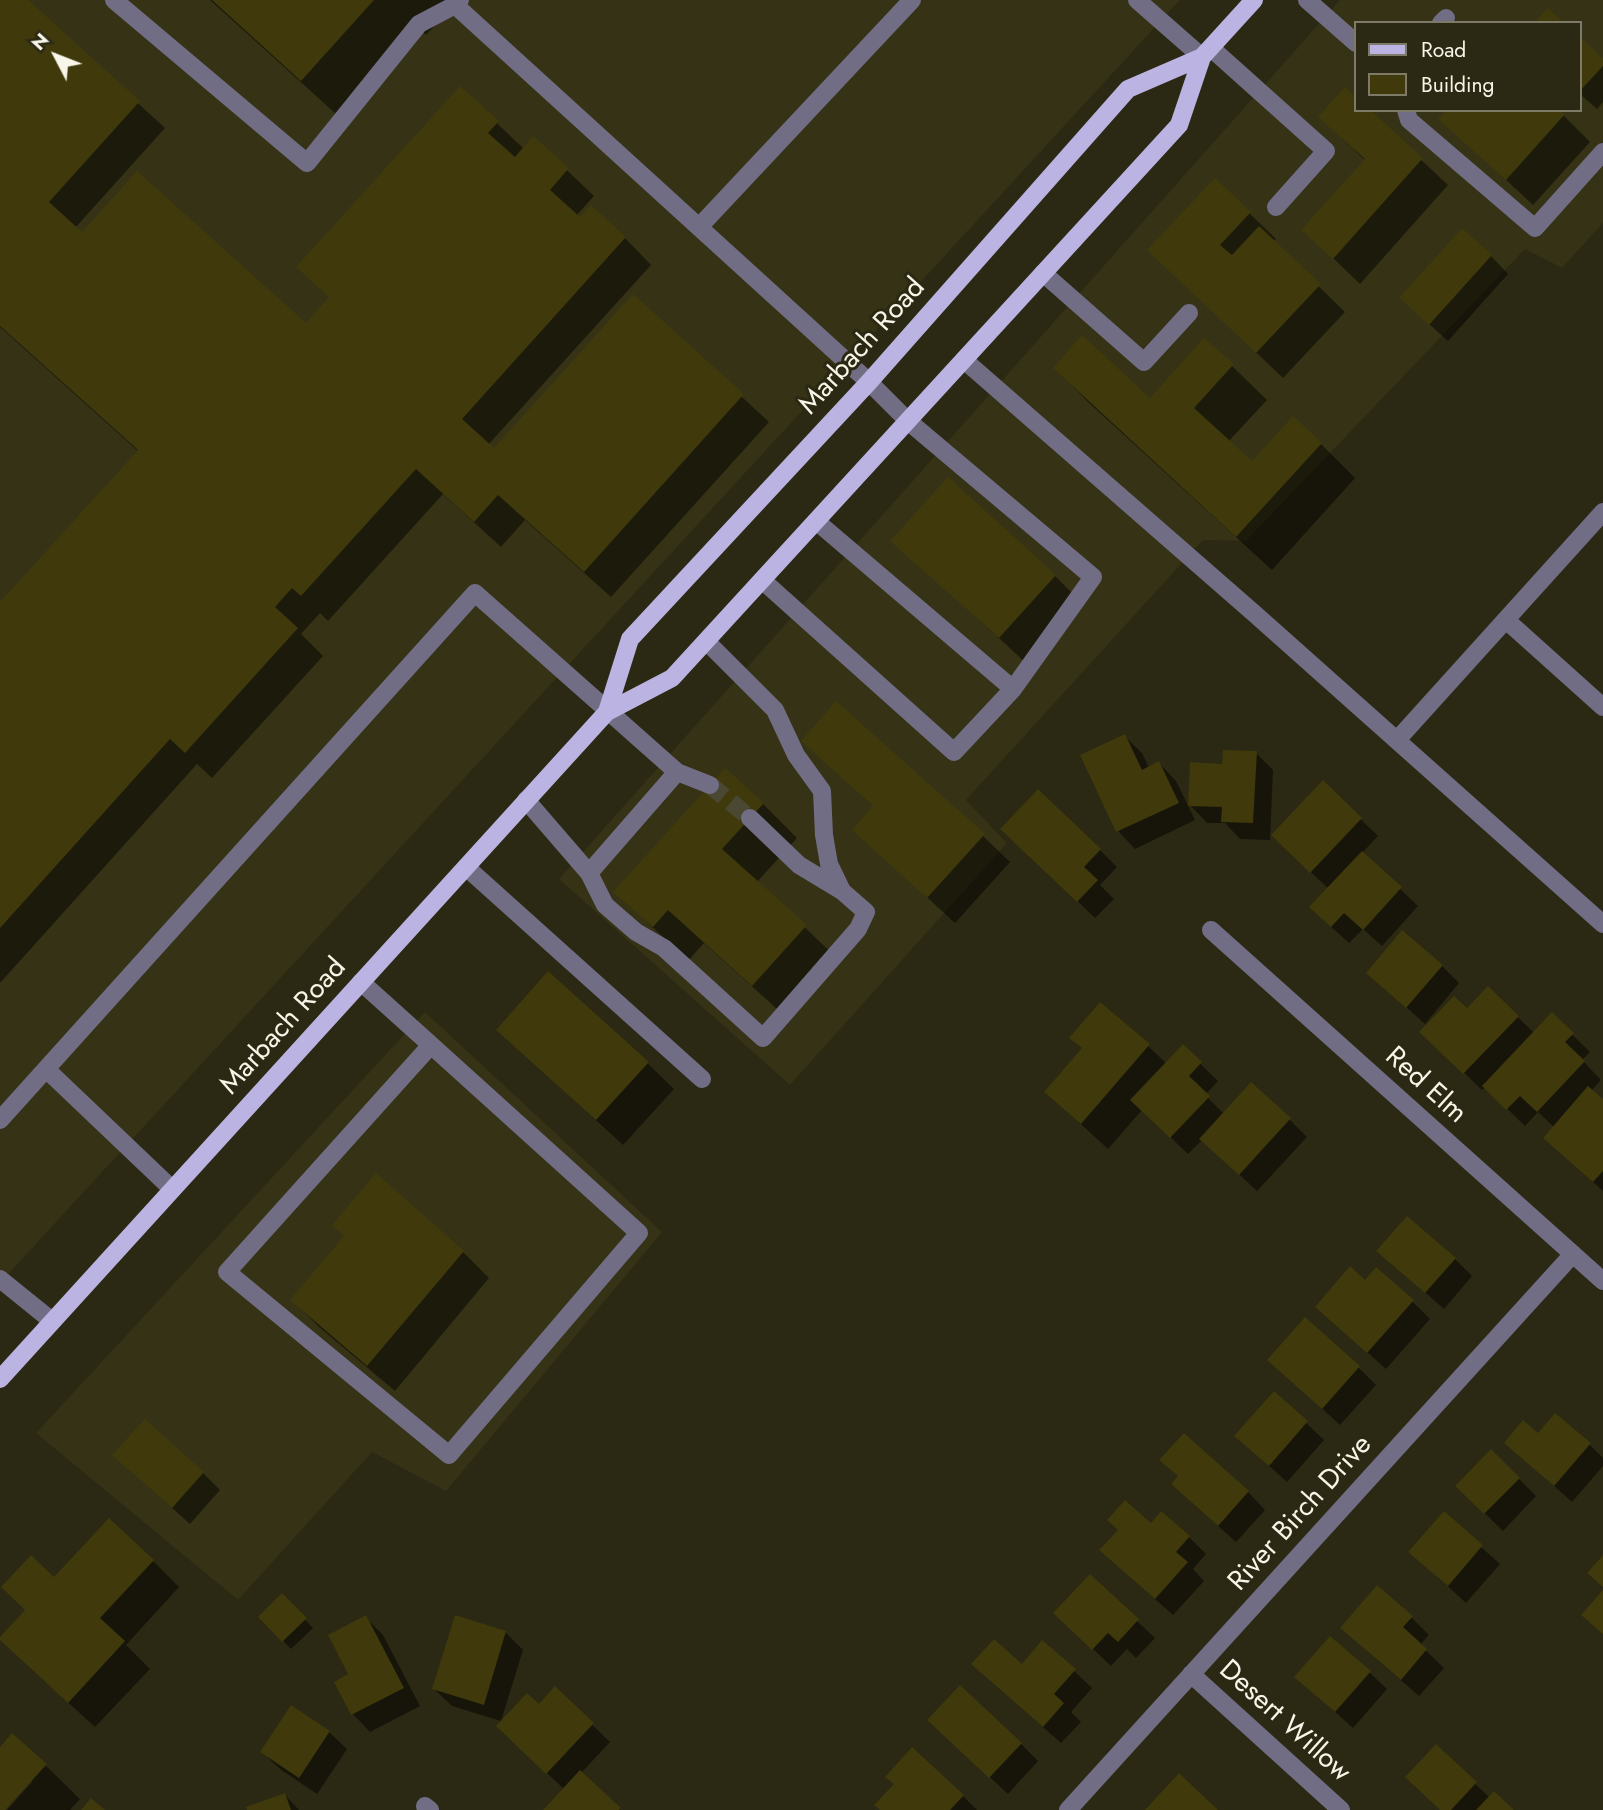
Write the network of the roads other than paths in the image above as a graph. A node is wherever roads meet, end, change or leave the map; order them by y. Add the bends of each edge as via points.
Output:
1 (114, 0) edge
2 (912, 0) edge
3 (1137, 0) edge
4 (1254, 0) edge
5 (1307, 0) edge
6 (458, 3) edge
7 (1354, 41) edge
8 (1206, 52) junction
9 (1407, 112) edge
10 (1603, 152) edge
11 (1276, 208) dead end
12 (699, 227) junction
13 (1044, 273) junction
14 (1189, 313) dead end
15 (964, 360) junction
16 (869, 382) junction
17 (908, 421) junction
18 (1603, 512) edge
19 (816, 521) junction
20 (762, 580) junction
21 (1506, 620) junction
22 (705, 641) junction
23 (1013, 689) junction
24 (1603, 707) edge
25 (607, 712) junction
26 (1397, 740) junction
27 (677, 772) junction
28 (710, 785) tunnel mouth
29 (526, 800) junction
30 (750, 818) tunnel mouth
31 (466, 867) junction
32 (589, 873) junction
33 (842, 891) junction
34 (1603, 924) edge
35 (1211, 930) dead end
36 (361, 982) junction
37 (431, 1045) junction
38 (46, 1069) junction
39 (702, 1079) dead end
40 (0, 1120) edge
41 (172, 1189) junction
42 (1573, 1254) junction
43 (0, 1279) edge
44 (1603, 1281) edge
45 (52, 1321) junction
46 (0, 1379) edge
47 (1191, 1674) junction
48 (1068, 1810) edge
49 (1341, 1810) edge

1 - 6 street via 307,163 419,24
2 - 12 street
3 - 8 street
4 - 8 main road, Marbach Road
5 - 7 street
6 - 12 street
8 - 11 street via 1326,151
8 - 13 main road, Marbach Road via 1179,125
8 - 16 main road, Marbach Road via 1128,89
9 - 10 street via 1409,120 1535,228
12 - 16 street
13 - 14 street via 1144,362
13 - 15 main road, Marbach Road
15 - 17 main road, Marbach Road
15 - 26 street
16 - 17 street
16 - 25 main road, Marbach Road via 629,639
17 - 19 main road, Marbach Road
17 - 23 street via 1093,577
18 - 21 street
19 - 20 main road, Marbach Road
19 - 23 street
20 - 22 main road, Marbach Road
20 - 23 street via 954,752
21 - 24 street
21 - 26 street
22 - 25 main road, Marbach Road via 672,678
22 - 33 street via 775,710 796,755 822,791 827,854
25 - 27 street
25 - 29 main road, Marbach Road
25 - 38 street via 475,593
26 - 34 street
27 - 28 street
27 - 32 street
29 - 31 main road, Marbach Road
29 - 32 street
30 - 33 street via 799,865
31 - 36 main road, Marbach Road
31 - 39 street
32 - 33 street via 605,905 636,932 664,948 762,1038 859,929 866,912
35 - 42 street, Red Elm
36 - 37 street
36 - 41 main road, Marbach Road
37 - 37 street via 639,1233 449,1455 227,1272
38 - 40 street
38 - 41 street
41 - 45 main road, Marbach Road
42 - 44 street, Red Elm
42 - 47 street, River Birch Drive
43 - 45 street
45 - 46 main road, Marbach Road
47 - 48 street, River Birch Drive
47 - 49 street, Desert Willow

